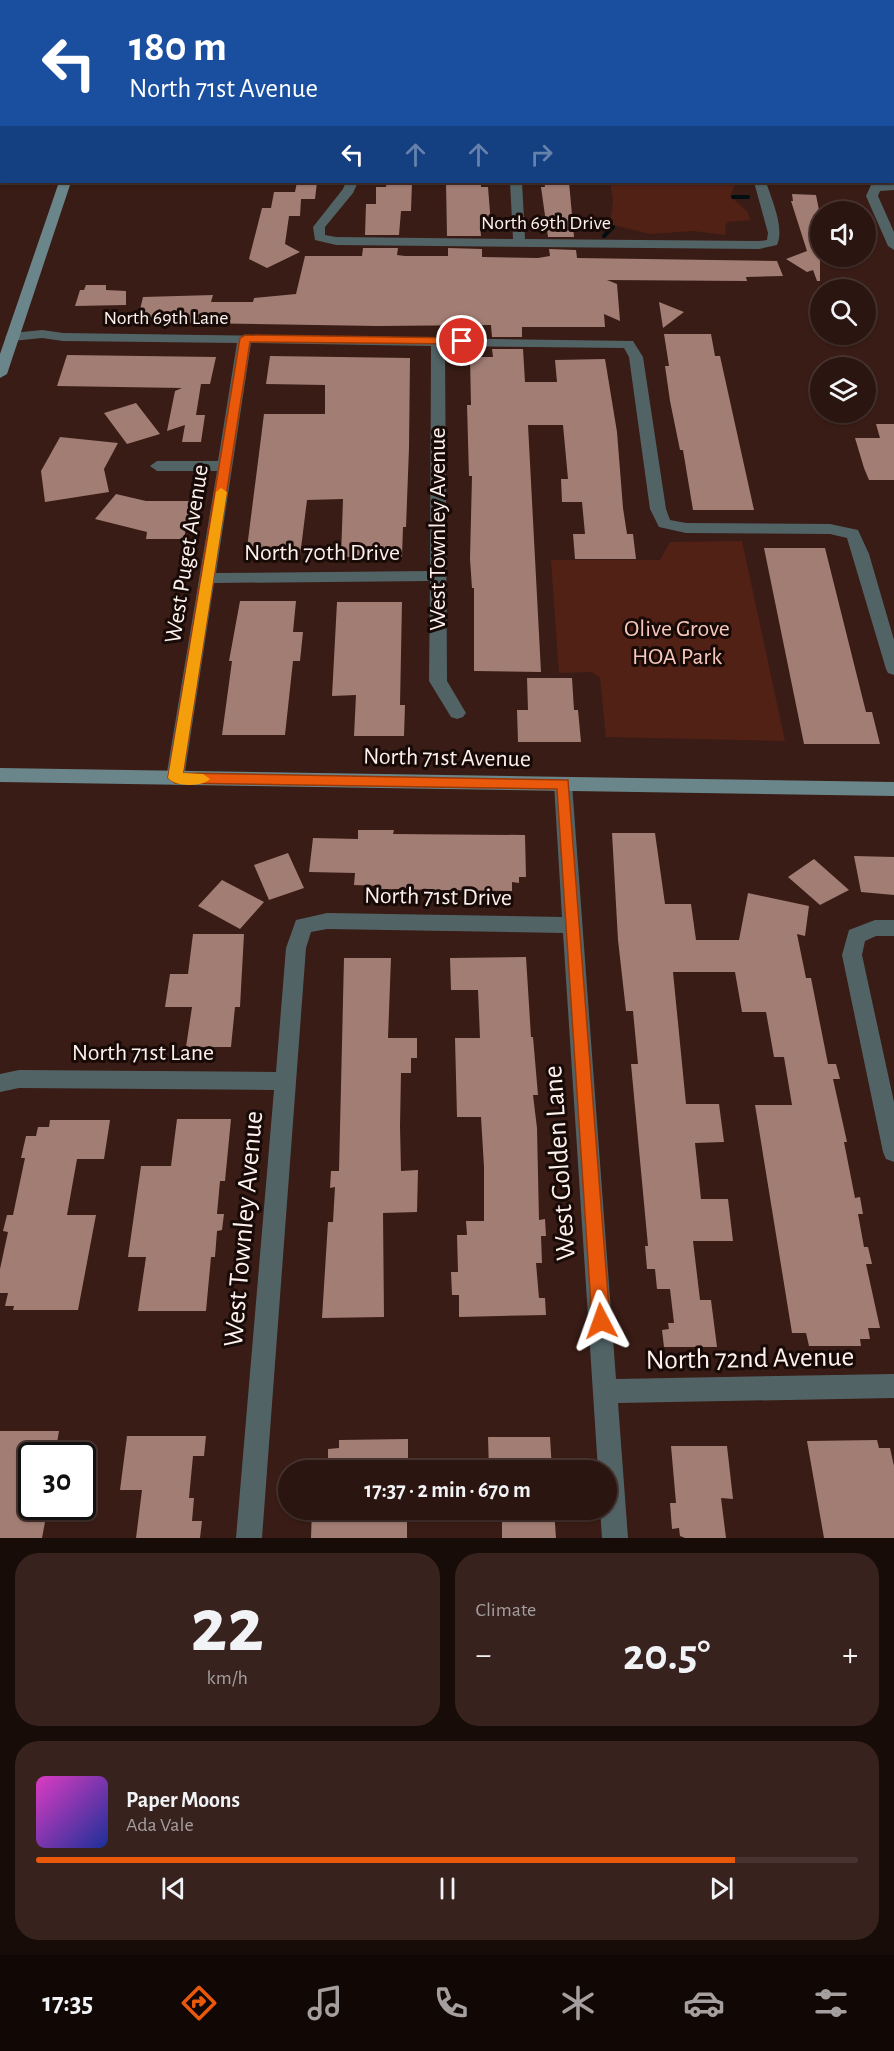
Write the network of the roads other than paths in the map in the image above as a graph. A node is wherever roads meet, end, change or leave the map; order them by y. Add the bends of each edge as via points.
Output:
1 (65, 183) edge
2 (352, 183) edge
3 (516, 183) edge
4 (760, 183) edge
5 (894, 186) edge
6 (519, 242) junction
7 (894, 246) edge
8 (12, 338) junction
9 (245, 338) junction
10 (438, 341) junction
11 (0, 374) edge
12 (157, 466) dead end
13 (226, 466) junction
14 (437, 576) junction
15 (207, 578) junction
16 (894, 669) edge
17 (457, 713) dead end
18 (0, 775) edge
19 (175, 778) junction
20 (563, 784) junction
21 (894, 789) edge
22 (572, 925) junction
23 (303, 926) joint
24 (894, 928) edge
25 (286, 1081) junction
26 (0, 1083) edge
27 (894, 1152) edge
28 (894, 1386) edge
29 (606, 1391) junction
30 (249, 1538) edge
31 (615, 1538) edge

1 - 8 street
2 - 6 street, North 69th Drive via 318,226 319,237 336,241
3 - 6 street
4 - 6 street, North 69th Drive via 774,233 772,242
5 - 7 street via 875,188 872,196
8 - 9 street, North 69th Lane
8 - 11 street
9 - 10 street, North 69th Lane
9 - 13 street, West Puget Avenue
10 - 14 street, West Townley Avenue
10 - 16 street, North 69th Lane via 628,344 636,357 658,509 664,524 686,528 830,529 853,534
12 - 13 street
13 - 15 street, West Puget Avenue
14 - 15 street, North 70th Drive
14 - 17 street, West Townley Avenue via 438,681
15 - 19 street, West Puget Avenue
18 - 19 street, North 71st Avenue
19 - 20 street, North 71st Avenue
20 - 21 street, North 71st Avenue
20 - 22 street, West Golden Lane
22 - 23 street, North 71st Drive via 327,921
22 - 29 street, West Golden Lane
23 - 25 street, West Townley Avenue via 296,948
24 - 27 street via 875,928 856,936 852,956
25 - 26 street, North 71st Lane via 19,1079
25 - 30 street, West Townley Avenue
28 - 29 street, North 72nd Avenue
29 - 31 street, West Golden Lane

